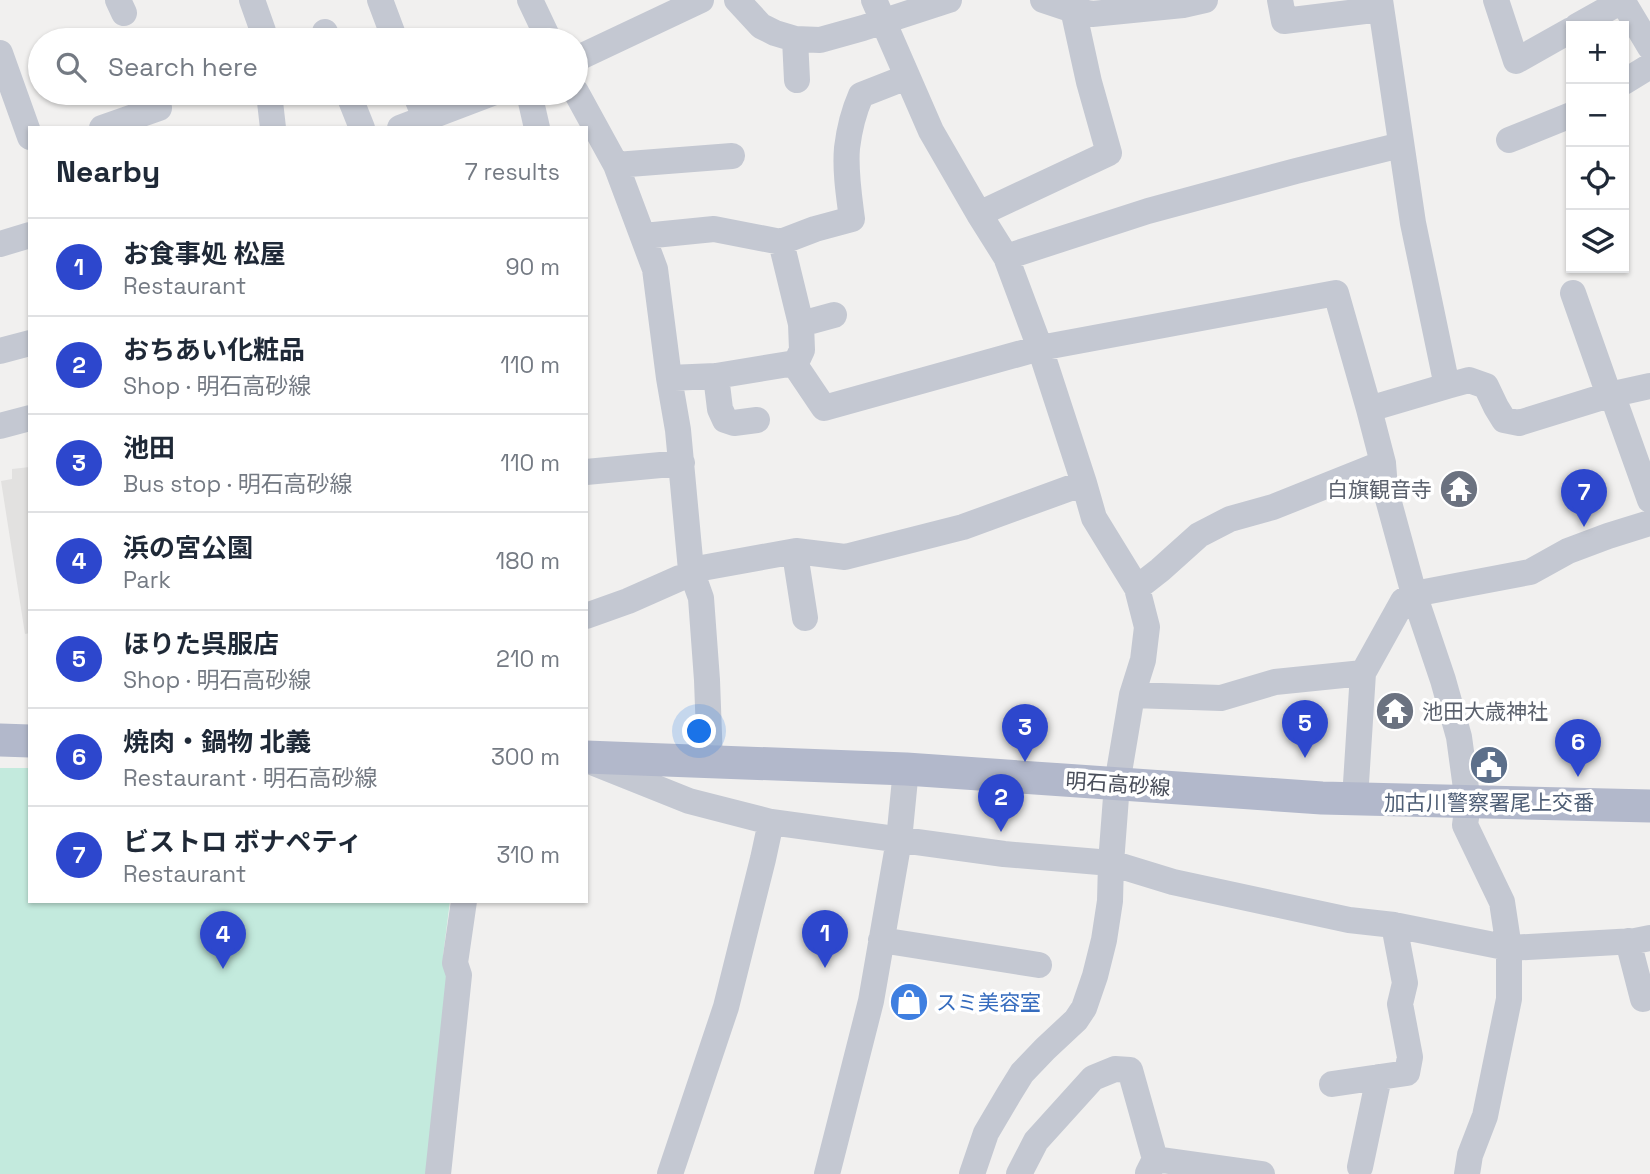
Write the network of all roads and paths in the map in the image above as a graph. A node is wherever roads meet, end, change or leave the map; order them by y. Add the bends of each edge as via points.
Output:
1 (252, 0) edge
2 (530, 0) edge
3 (701, 0) edge
4 (737, 0) edge
5 (949, 0) edge
6 (1044, 0) edge
7 (1205, 0) edge
8 (1280, 0) edge
9 (1496, 0) edge
10 (1622, 0) edge
11 (380, 1) edge
12 (1072, 5) edge
13 (1380, 5) edge
14 (878, 11) edge
15 (1586, 21) edge
16 (262, 28) edge
17 (390, 28) edge
18 (543, 28) edge
19 (1566, 33) edge
20 (795, 39) junction
21 (0, 53) edge
22 (588, 53) edge
23 (1642, 66) edge
24 (907, 77) junction
25 (797, 80) dead end
26 (270, 105) edge
27 (353, 105) edge
28 (452, 105) edge
29 (532, 105) edge
30 (583, 105) edge
31 (159, 110) edge
32 (429, 112) edge
33 (1566, 117) edge
34 (109, 126) edge
35 (273, 126) edge
36 (361, 126) edge
37 (404, 126) edge
38 (537, 126) edge
39 (28, 131) edge
40 (1510, 140) dead end
41 (1401, 145) junction
42 (732, 156) dead end
43 (616, 165) junction
44 (979, 214) junction
45 (28, 236) edge
46 (644, 236) junction
47 (781, 243) junction
48 (0, 244) edge
49 (1006, 257) junction
50 (1573, 293) dead end
51 (834, 315) dead end
52 (801, 324) junction
53 (28, 344) edge
54 (1040, 348) junction
55 (0, 351) edge
56 (795, 365) junction
57 (716, 376) junction
58 (669, 378) junction
59 (1447, 386) junction
60 (1650, 386) edge
61 (1611, 394) junction
62 (1369, 409) junction
63 (28, 419) edge
64 (757, 420) dead end
65 (0, 426) edge
66 (682, 463) junction
67 (1383, 463) junction
68 (588, 472) edge
69 (1084, 483) junction
70 (1650, 500) edge
71 (1650, 523) edge
72 (796, 551) junction
73 (691, 573) junction
74 (1137, 588) junction
75 (1414, 594) junction
76 (588, 615) edge
77 (805, 618) dead end
78 (1363, 673) junction
79 (1132, 695) junction
80 (0, 740) edge
81 (28, 741) edge
82 (588, 758) edge
83 (588, 759) edge
84 (710, 761) junction
85 (906, 769) junction
86 (1118, 784) junction
87 (1355, 799) junction
88 (1468, 803) junction
89 (1650, 807) edge
90 (771, 822) junction
91 (899, 840) junction
92 (1111, 863) junction
93 (464, 903) edge
94 (1394, 925) junction
95 (1639, 939) edge
96 (881, 940) junction
97 (1509, 947) junction
98 (1039, 965) dead end
99 (1643, 999) dead end
100 (1379, 1077) junction
101 (1332, 1084) dead end
102 (1369, 1153) dead end
103 (1151, 1167) edge
104 (438, 1174) edge
105 (670, 1174) edge
106 (827, 1174) edge
107 (972, 1174) edge
108 (1019, 1174) edge
109 (1262, 1174) edge
110 (1467, 1174) edge

1 - 16 street
2 - 18 street
3 - 22 street
4 - 20 street via 761,26
5 - 14 street
6 - 12 street
7 - 12 street via 1092,14
8 - 13 street via 1284,21
9 - 19 street via 1516,61
10 - 15 street
10 - 23 street
11 - 17 street
12 - 44 street via 1109,153
13 - 41 street
14 - 20 street via 820,40
14 - 24 street
20 - 25 street
21 - 39 street
24 - 44 street via 931,131
24 - 47 street via 861,95 857,104 847,148 852,219
26 - 35 street
27 - 36 street
28 - 32 street
29 - 38 street
30 - 43 street
31 - 34 street
32 - 37 street
33 - 40 street
41 - 49 street via 1148,211
41 - 59 street
42 - 43 street
43 - 46 street
44 - 49 street
45 - 48 street
46 - 47 street via 714,229
46 - 58 street via 655,269
47 - 52 street
49 - 54 street
50 - 61 street
51 - 52 street
52 - 56 street via 802,350
53 - 55 street
54 - 56 street via 824,408
54 - 62 street via 1336,293
54 - 69 street
56 - 57 street
57 - 58 street
57 - 64 street via 725,420
58 - 66 street
59 - 61 street via 1469,380 1486,386 1504,420 1518,423
59 - 62 street
60 - 61 street
61 - 70 street
62 - 67 street
63 - 65 street
66 - 68 street
66 - 73 street
67 - 74 street via 1220,524 1199,535
67 - 75 street via 1385,488
69 - 72 street via 963,527 873,551 845,557
69 - 74 street via 1094,518
71 - 75 street via 1568,551 1530,572
72 - 73 street
72 - 77 street
73 - 76 street
73 - 84 street via 701,598
74 - 79 street via 1147,627
75 - 78 street via 1403,601
75 - 88 street via 1458,737
78 - 79 street via 1275,682 1221,698
78 - 87 street
79 - 86 street
80 - 81 main road
82 - 84 main road, 明石高砂線
83 - 90 street via 689,801
84 - 85 main road, 明石高砂線
85 - 86 main road, 明石高砂線
85 - 91 street
86 - 87 main road, 明石高砂線
86 - 92 street
87 - 88 main road, 明石高砂線
88 - 89 main road, 明石高砂線
88 - 97 street via 1465,825 1502,902
90 - 91 street
90 - 105 street via 726,1007
91 - 92 street
91 - 96 street
92 - 94 street via 1173,883
92 - 107 street via 1104,940 1084,1008 1022,1073 986,1133
93 - 104 street
94 - 97 street
94 - 100 street via 1405,983 1400,1004 1410,1056 1406,1073
95 - 97 street
95 - 99 street
96 - 98 street
96 - 106 street via 871,1001
97 - 110 street via 1509,999 1485,1116
100 - 101 street
100 - 102 street
103 - 108 street via 1130,1070 1115,1069 1093,1078 1036,1141
103 - 109 street

